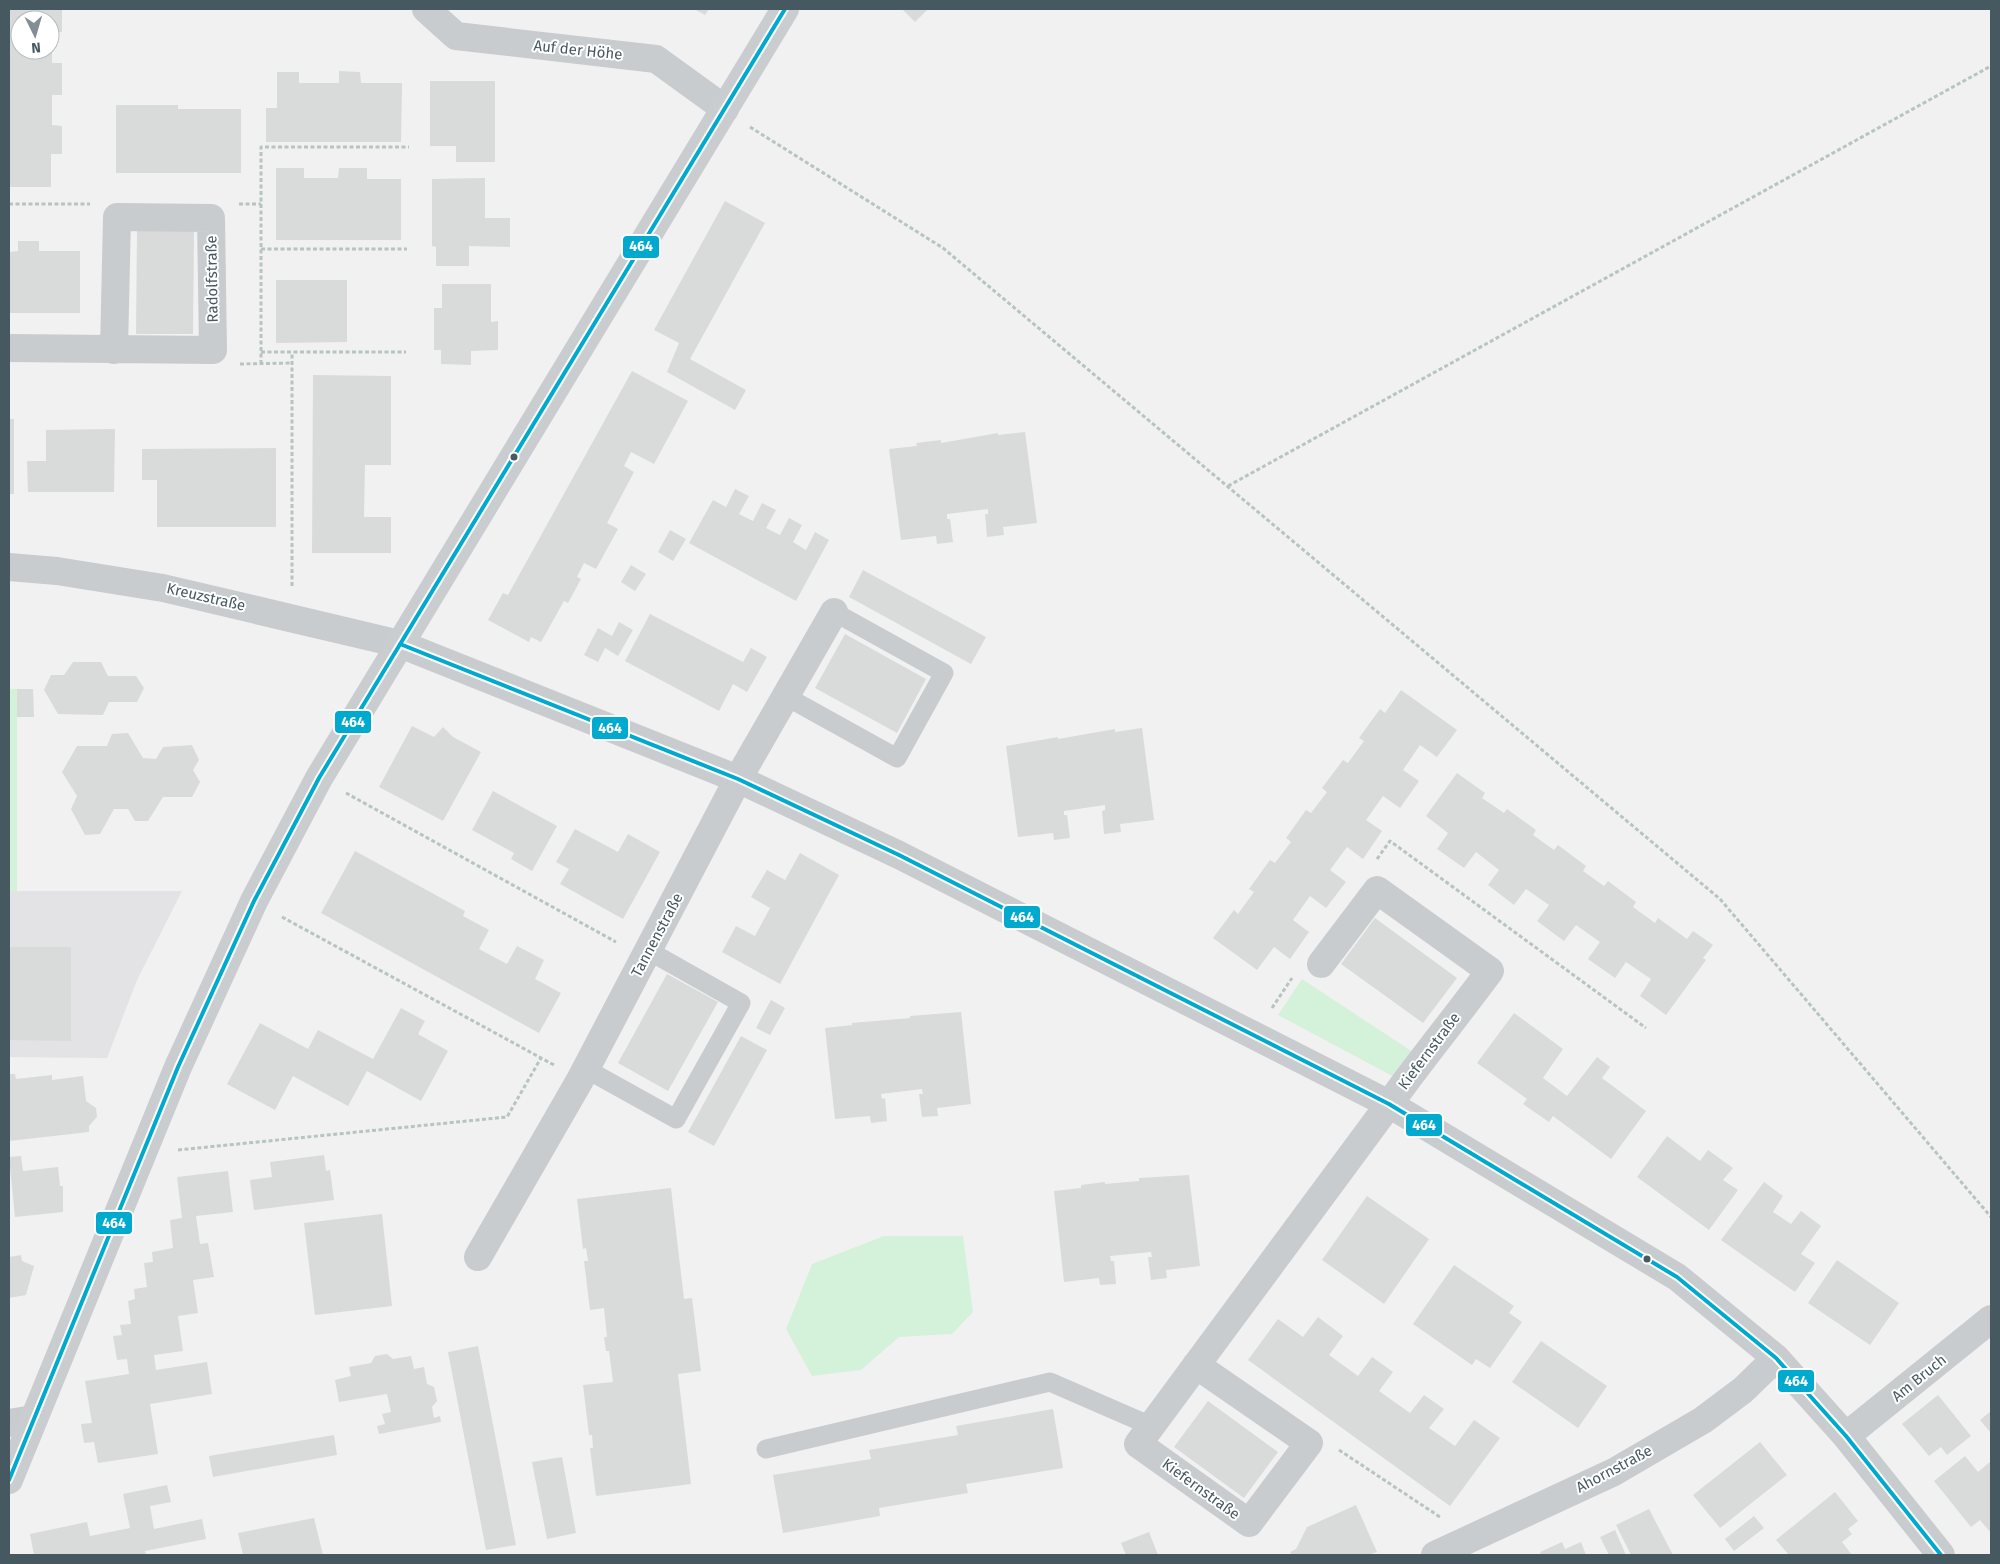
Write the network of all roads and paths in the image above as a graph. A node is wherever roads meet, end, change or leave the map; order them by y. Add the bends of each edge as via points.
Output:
1 (426, 9) edge
2 (786, 9) edge
3 (1991, 66) edge
4 (725, 109) junction
5 (409, 147) dead end
6 (9, 204) edge
7 (117, 217) junction
8 (261, 249) junction
9 (407, 249) dead end
10 (9, 348) edge
11 (114, 350) junction
12 (213, 350) junction
13 (261, 352) junction
14 (292, 352) junction
15 (406, 352) dead end
16 (292, 363) junction
17 (261, 364) junction
18 (1228, 486) junction
19 (9, 567) edge
20 (834, 612) joint
21 (292, 617) junction
22 (400, 644) junction
23 (787, 697) junction
24 (319, 778) junction
25 (738, 779) junction
26 (254, 901) junction
27 (647, 955) junction
28 (1309, 967) joint
29 (1254, 1035) junction
30 (542, 1058) junction
31 (583, 1074) junction
32 (1389, 1104) junction
33 (147, 1138) junction
34 (1991, 1217) edge
35 (478, 1257) dead end
36 (1991, 1319) edge
37 (1776, 1358) junction
38 (1196, 1365) junction
39 (21, 1421) edge
40 (1151, 1426) junction
41 (1846, 1436) junction
42 (1309, 1443) junction
43 (766, 1449) dead end
44 (9, 1480) edge
45 (1471, 1538) junction
46 (1435, 1555) edge
47 (1941, 1555) edge

1 - 4 street, Auf der Höhe via 456,36 656,58
2 - 4 street
3 - 18 path
4 - 18 path via 943,248
4 - 22 street
5 - 8 path via 261,147
6 - 7 path via 94,204
7 - 11 street
7 - 12 street, Radolfstraße via 211,218
8 - 9 path
8 - 13 path
10 - 11 street
11 - 12 street
12 - 17 path via 221,364
13 - 14 path
13 - 17 path
14 - 15 path
14 - 16 path
16 - 17 path
16 - 21 path
18 - 34 path via 1720,899
19 - 21 street, Kreuzstraße via 57,571 163,588
20 - 23 street, Tannenstraße
20 - 23 lane via 944,673 907,741 897,758
21 - 22 street, Kreuzstraße
22 - 24 street
22 - 25 street
23 - 25 street, Tannenstraße
24 - 26 street
24 - 27 path
25 - 27 street, Tannenstraße
25 - 29 street via 899,855
26 - 30 path
26 - 33 street
27 - 31 street, Tannenstraße
27 - 31 lane via 741,1003 676,1119
28 - 29 path
28 - 32 street, Kiefernstraße via 1377,890 1490,971
29 - 32 street
30 - 31 path
30 - 33 path via 507,1118 173,1150
31 - 35 street, Tannenstraße
32 - 37 street via 1677,1277
32 - 38 street, Kiefernstraße
33 - 39 street
36 - 41 street, Am Bruch
37 - 41 street
37 - 45 street, Ahornstraße via 1743,1390 1695,1425 1614,1472
38 - 40 street, Kiefernstraße
38 - 42 street
39 - 44 street
40 - 42 street, Kiefernstraße via 1138,1444 1249,1523
40 - 43 lane via 1050,1382
41 - 47 street
42 - 45 path via 1325,1440
45 - 46 street, Ahornstraße

